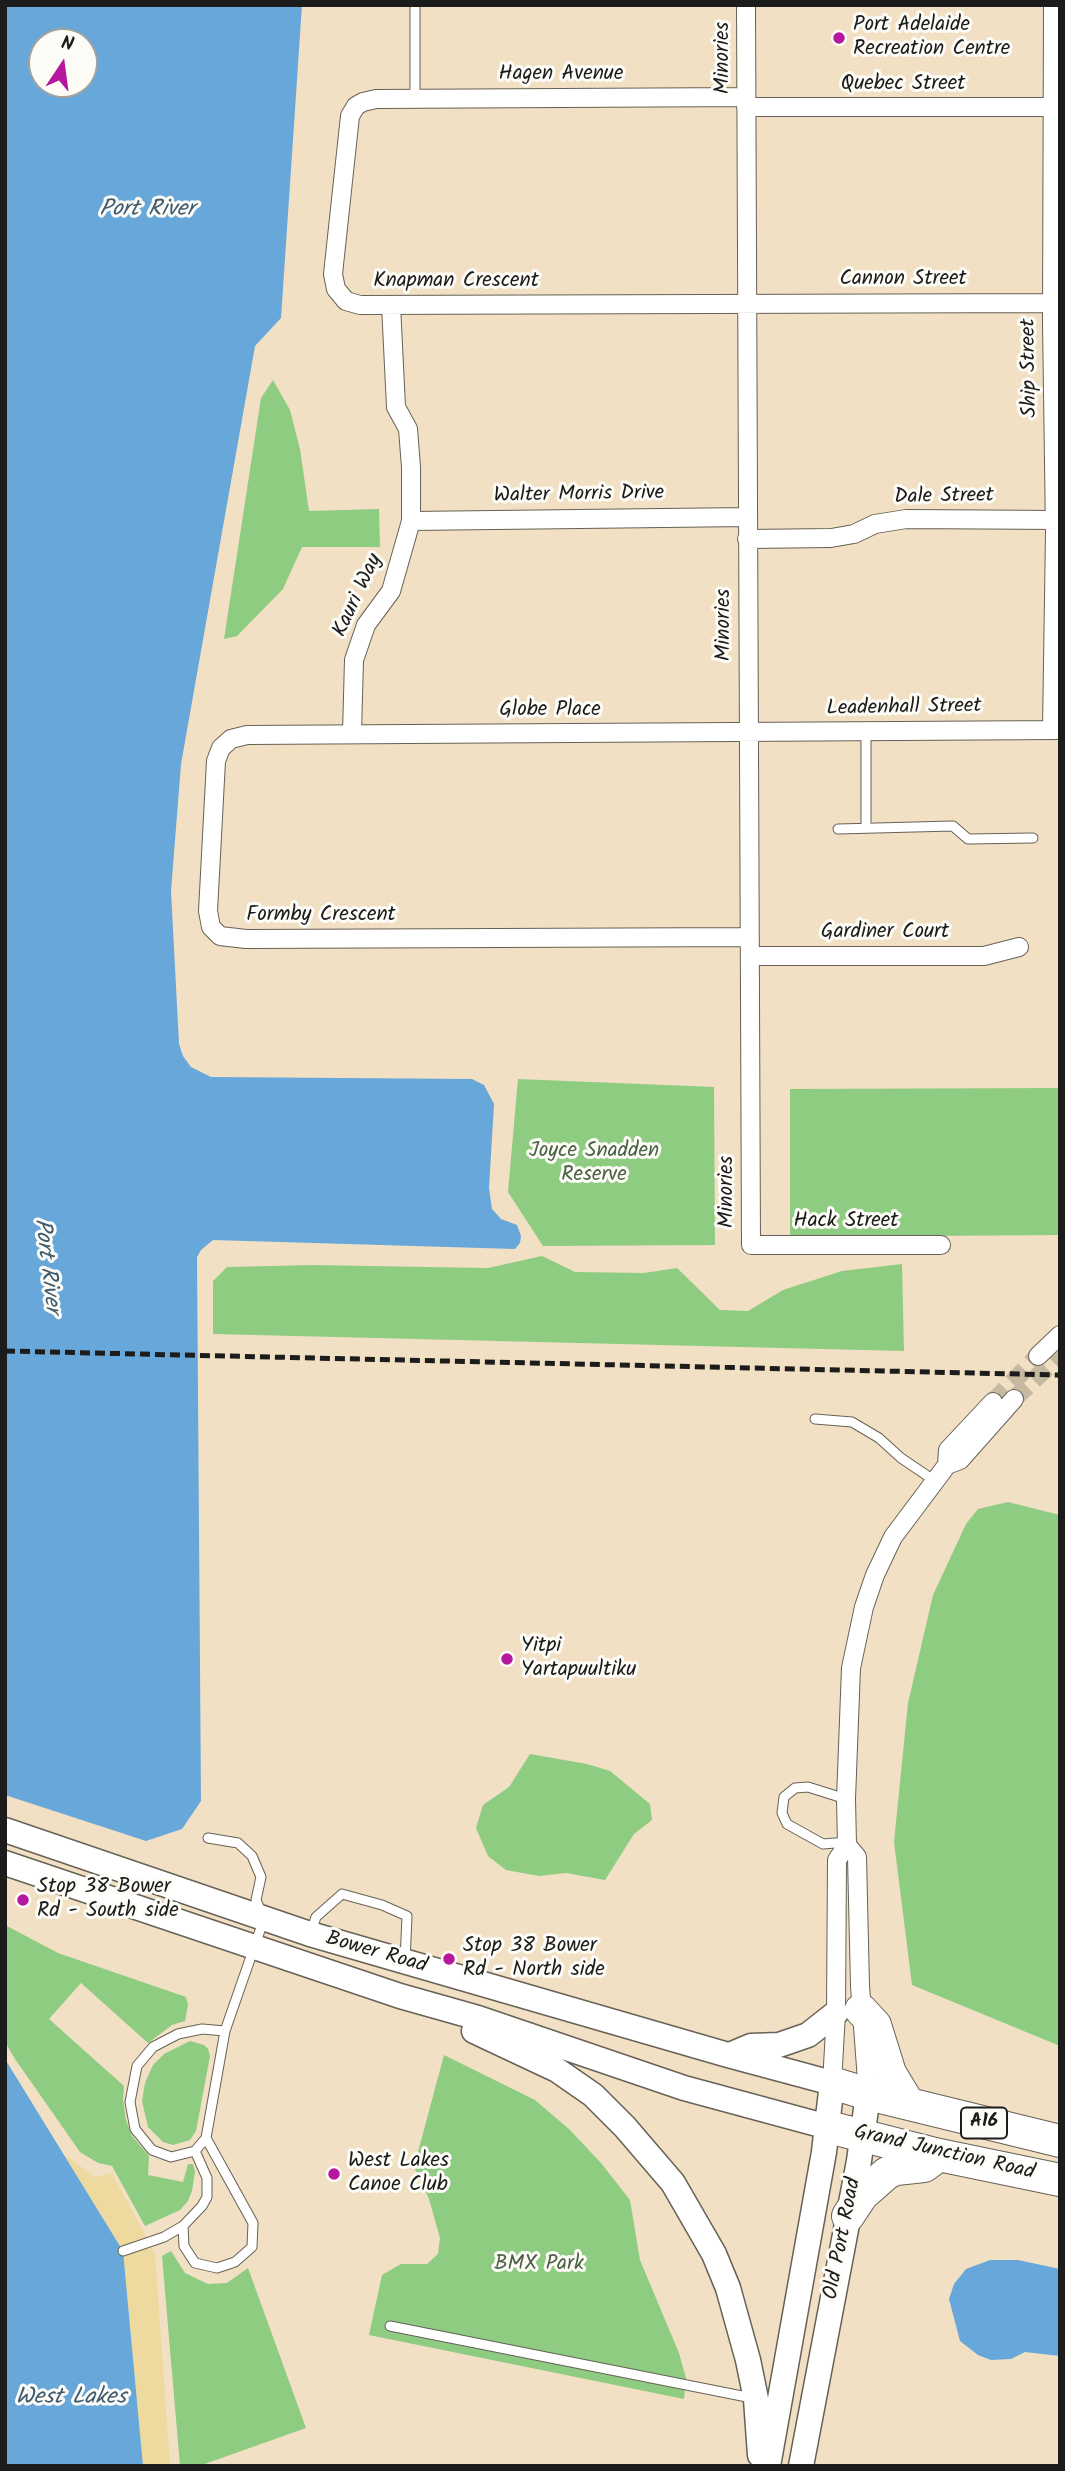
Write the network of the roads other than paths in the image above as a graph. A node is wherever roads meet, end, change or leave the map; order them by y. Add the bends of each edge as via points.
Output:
1 (746, 5) edge
2 (1053, 5) edge
3 (415, 6) edge
4 (376, 99) joint
5 (415, 99) junction
6 (746, 102) junction
7 (1056, 107) edge
8 (747, 303) junction
9 (1056, 303) edge
10 (391, 305) junction
11 (747, 517) junction
12 (1057, 520) edge
13 (411, 521) junction
14 (747, 539) junction
15 (1056, 730) edge
16 (866, 732) junction
17 (352, 733) junction
18 (748, 733) junction
19 (866, 828) junction
20 (838, 829) dead end
21 (1033, 838) dead end
22 (750, 937) junction
23 (1019, 947) dead end
24 (750, 956) junction
25 (751, 1245) joint
26 (941, 1245) dead end
27 (1060, 1335) edge
28 (1038, 1356) tunnel mouth
29 (1014, 1399) tunnel mouth
30 (993, 1402) tunnel mouth
31 (815, 1419) dead end
32 (947, 1465) junction
33 (935, 1481) junction
34 (846, 1799) junction
35 (5, 1830) edge
36 (208, 1838) dead end
37 (847, 1844) junction
38 (5, 1863) edge
39 (264, 1919) junction
40 (310, 1934) junction
41 (255, 1947) junction
42 (405, 1962) junction
43 (400, 1996) junction
44 (848, 2012) junction
45 (225, 2031) junction
46 (728, 2055) junction
47 (832, 2083) junction
48 (868, 2094) junction
49 (908, 2103) junction
50 (828, 2127) junction
51 (863, 2135) junction
52 (206, 2137) junction
53 (1060, 2141) edge
54 (195, 2151) junction
55 (939, 2155) junction
56 (1060, 2180) edge
57 (848, 2216) junction
58 (183, 2226) junction
59 (123, 2251) dead end
60 (390, 2326) dead end
61 (756, 2399) junction
62 (760, 2466) edge
63 (768, 2466) edge
64 (801, 2466) edge

1 - 6 street, Minories
2 - 7 street, Ship Street
3 - 5 lane
4 - 5 street, Hagen Avenue
4 - 10 street, Knapman Crescent via 356,106 350,116 333,274 346,301
5 - 6 street, Hagen Avenue
6 - 7 street, Quebec Street
6 - 8 street, Minories
7 - 9 street, Ship Street
8 - 9 street, Cannon Street
8 - 10 street, Knapman Crescent
8 - 11 street, Minories
9 - 12 street, Ship Street
10 - 13 street, Kauri Way via 396,407 408,429
11 - 13 street, Walter Morris Drive
11 - 14 street, Minories
12 - 14 street, Dale Street via 906,519 831,538
12 - 15 street, Ship Street
13 - 17 street, Kauri Way via 391,591 366,625 354,660
14 - 18 street, Minories
15 - 16 street, Leadenhall Street
16 - 18 street, Leadenhall Street
16 - 19 lane
17 - 18 street, Globe Place
17 - 22 street, Formby Crescent via 247,735 231,739 221,748 216,761 208,911 211,927 220,936
18 - 22 street, Minories
19 - 20 lane
19 - 21 lane via 953,826 968,839
22 - 24 street, Minories
23 - 24 street, Gardiner Court via 984,956
24 - 25 street, Minories
25 - 26 street, Hack Street
27 - 28 street
29 - 32 street, Old Port Road via 960,1460
30 - 32 street, Old Port Road via 948,1450
31 - 33 lane via 852,1422
32 - 33 street, Old Port Road
33 - 34 street, Old Port Road via 893,1536 864,1607 851,1668
34 - 37 street, Old Port Road
34 - 37 lane via 808,1787 795,1788 784,1797 782,1813 788,1824 823,1844
35 - 39 main road, Bower Road / A16
36 - 39 lane via 238,1843 252,1856 261,1877 256,1900
37 - 44 street, Old Port Road via 837,1860
37 - 44 street, Old Port Road via 857,1857
38 - 41 main road, Bower Road / A16
39 - 40 main road, Bower Road / A16
39 - 41 lane
40 - 42 main road, Bower Road / A16
40 - 42 lane via 316,1917 342,1894 382,1905 407,1916
41 - 43 main road, Bower Road / A16
41 - 45 lane
42 - 46 main road, Bower Road / A16
43 - 50 main road, Bower Road / A16 via 684,2088
43 - 61 main road via 557,2070 593,2095 625,2127 673,2183 715,2254 729,2288
44 - 46 main road via 808,2035
44 - 47 street, Old Port Road
44 - 48 street, Old Port Road
44 - 49 highway via 875,2025 890,2073
45 - 52 lane
45 - 54 lane via 178,2034 153,2048 137,2066 131,2102 135,2129 152,2150 171,2157
46 - 47 main road, Bower Road / A16
47 - 48 highway, Grand Junction Road / A16
47 - 50 main road, Old Port Road
48 - 49 highway, Grand Junction Road / A16
48 - 51 main road, Old Port Road
49 - 53 highway, Grand Junction Road / A16
50 - 51 highway, Grand Junction Road / A16
50 - 63 main road, Old Port Road
51 - 55 highway, Grand Junction Road / A16
51 - 57 main road, Old Port Road
52 - 54 lane
52 - 58 lane via 253,2223 251,2247 235,2262 217,2268 195,2263 184,2246
54 - 58 lane via 207,2178 207,2197
55 - 56 highway, Grand Junction Road / A16
55 - 57 highway via 924,2166 887,2173 862,2194
57 - 64 main road, Old Port Road
58 - 59 lane
60 - 61 lane
61 - 62 main road

